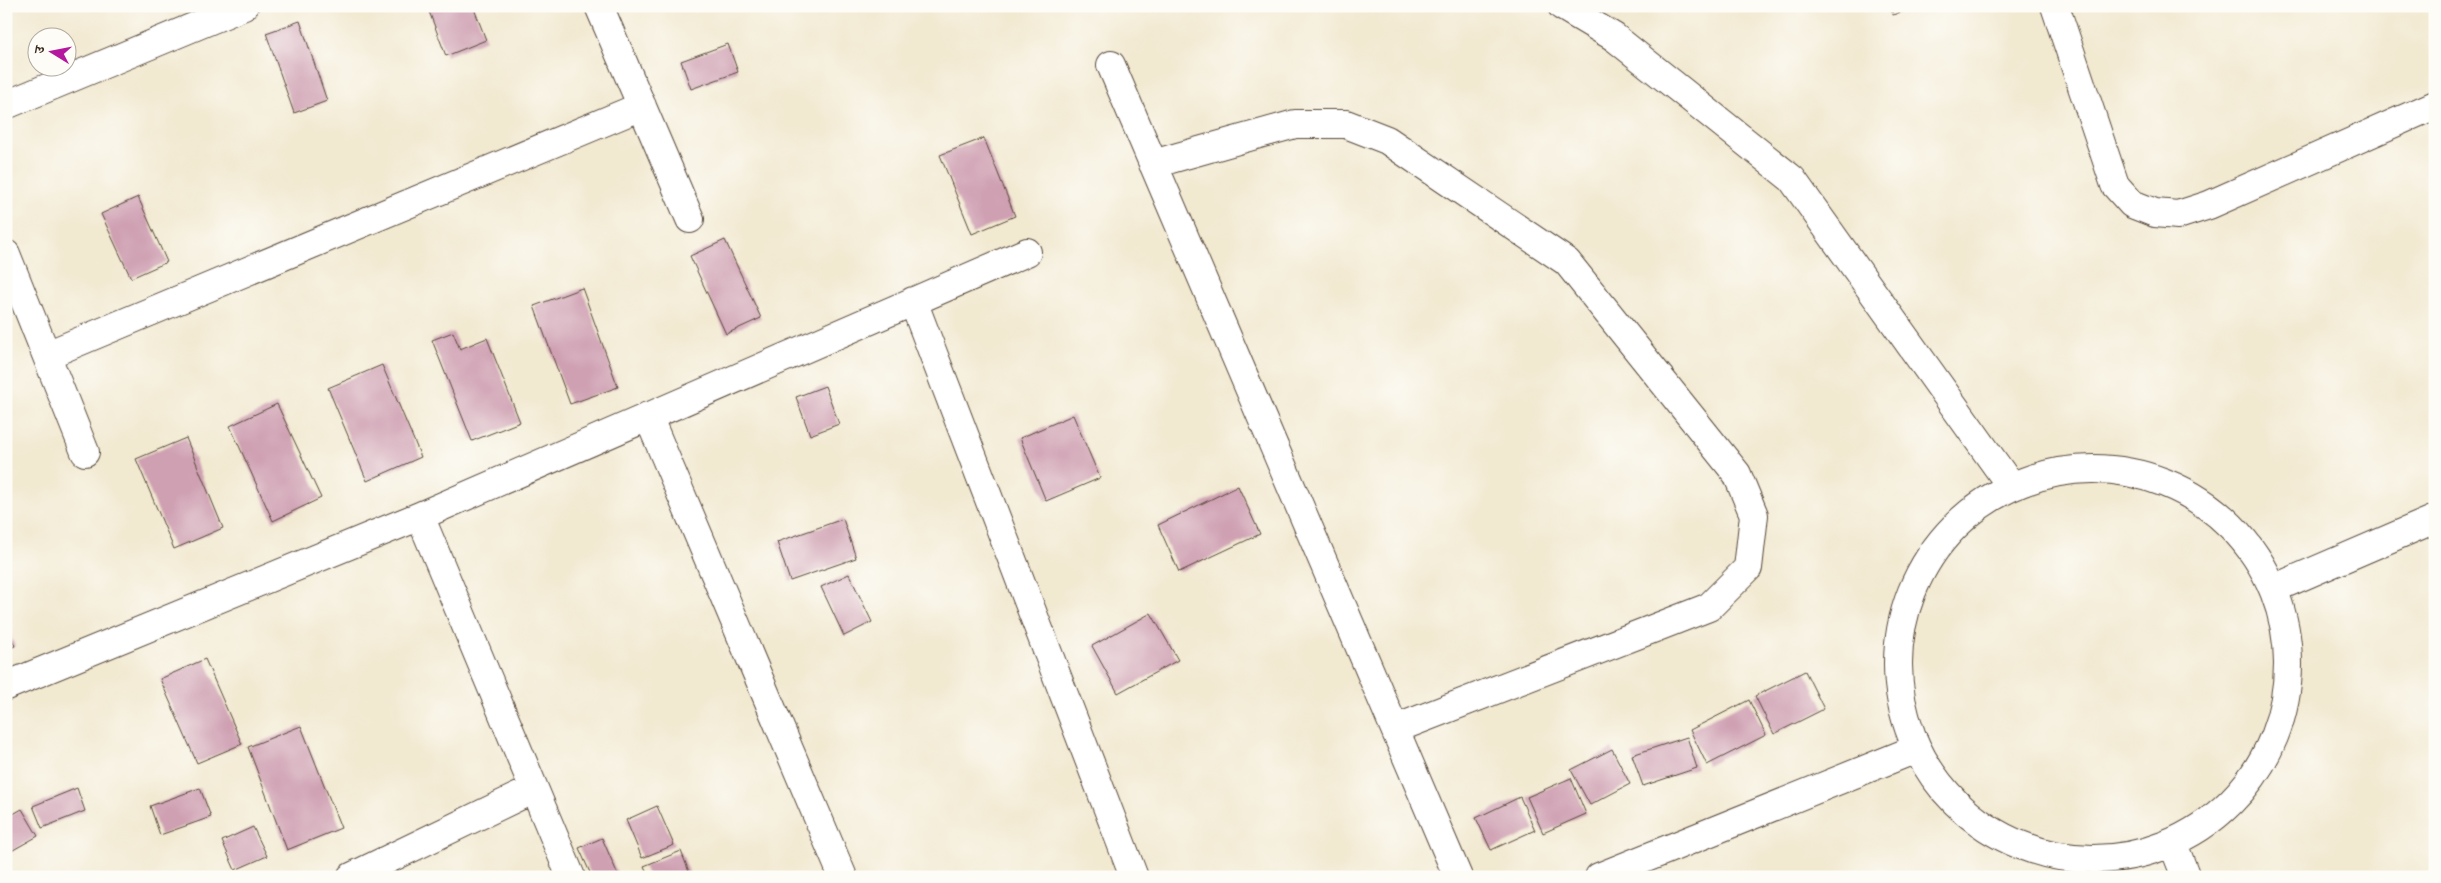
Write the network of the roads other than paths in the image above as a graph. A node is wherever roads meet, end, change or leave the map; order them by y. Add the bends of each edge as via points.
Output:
1 (244, 6) edge
2 (599, 6) edge
3 (1562, 6) edge
4 (2055, 6) edge
5 (1111, 65) dead end
6 (6, 105) edge
7 (642, 106) junction
8 (2435, 106) edge
9 (1153, 164) junction
10 (690, 218) dead end
11 (1027, 252) dead end
12 (6, 254) edge
13 (913, 301) junction
14 (47, 355) junction
15 (648, 416) junction
16 (86, 452) dead end
17 (2011, 486) junction
18 (420, 516) junction
19 (2435, 519) edge
20 (2275, 588) junction
21 (6, 686) edge
22 (1395, 729) junction
23 (1916, 749) junction
24 (534, 789) junction
25 (2173, 844) junction
26 (351, 877) edge
27 (571, 877) edge
28 (843, 877) edge
29 (1134, 877) edge
30 (1458, 877) edge
31 (1599, 877) edge
32 (2186, 877) edge

1 - 6 street
2 - 7 street
3 - 17 street via 1614,37 1792,179
4 - 8 street via 2115,185 2132,204 2155,213 2178,215 2209,204
5 - 9 street
7 - 10 street
7 - 14 street
9 - 22 street
9 - 22 street via 1295,124 1346,124 1388,140 1567,262 1737,474 1744,490 1754,515 1748,568 1709,607
11 - 13 street
12 - 14 street
13 - 15 street
13 - 29 street
14 - 16 street
15 - 18 street
15 - 28 street
17 - 20 street via 2072,469 2134,472 2193,494 2241,534
17 - 23 street via 1960,520 1922,569 1900,627 1899,690
18 - 21 street
18 - 24 street
19 - 20 street
20 - 25 street via 2289,647 2285,708 2262,764 2224,811
22 - 30 street
23 - 25 street via 1950,799 1997,836 2054,857 2114,860
23 - 31 street
24 - 26 street
24 - 27 street
25 - 32 street

